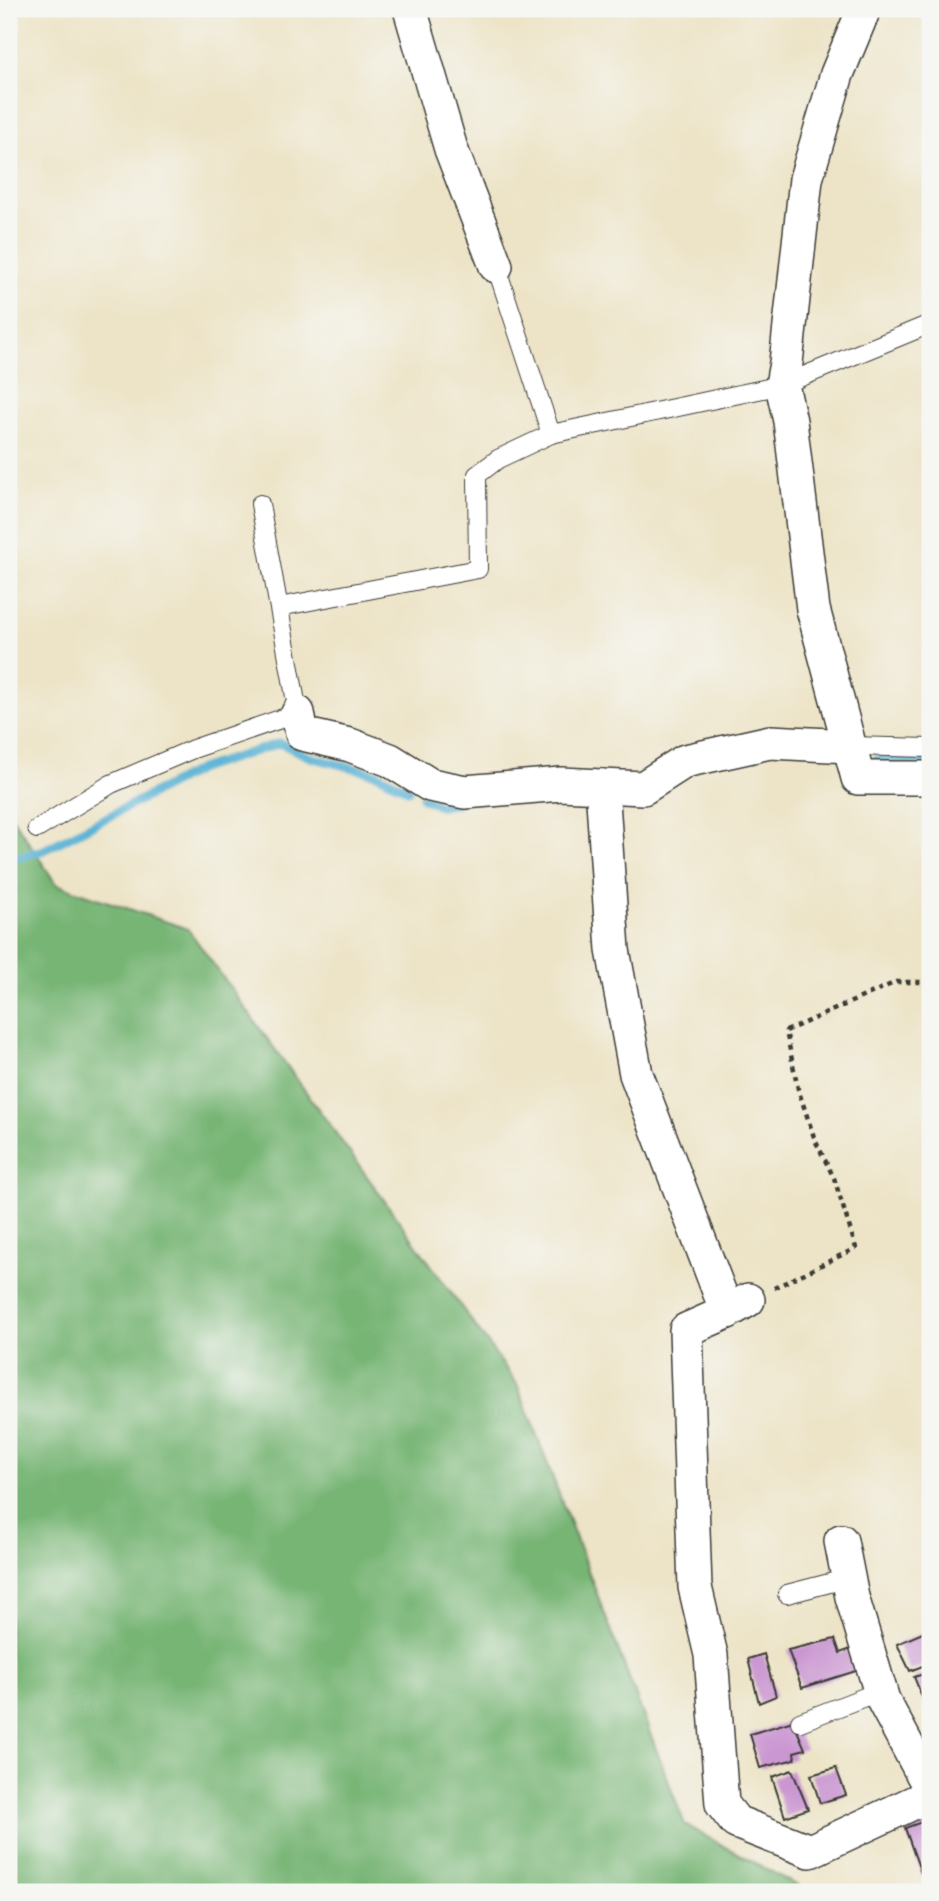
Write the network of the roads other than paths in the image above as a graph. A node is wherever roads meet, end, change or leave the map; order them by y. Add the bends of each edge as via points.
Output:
1 (410, 9) edge
2 (864, 9) edge
3 (496, 266) joint
4 (930, 324) edge
5 (782, 385) junction
6 (551, 434) junction
7 (260, 503) dead end
8 (279, 607) junction
9 (298, 713) junction
10 (850, 746) junction
11 (930, 748) edge
12 (930, 778) edge
13 (602, 786) junction
14 (37, 829) dead end
15 (841, 1541) dead end
16 (849, 1578) junction
17 (788, 1594) dead end
18 (880, 1691) junction
19 (800, 1722) dead end
20 (930, 1788) edge
21 (930, 1795) edge

1 - 3 street via 451,149
2 - 5 street via 837,75 806,179
3 - 6 lane
4 - 5 lane
5 - 6 lane
5 - 10 street via 813,609
6 - 8 lane via 498,459 477,475 478,569
7 - 8 lane
8 - 9 lane
9 - 13 street via 302,734 390,760 430,785 466,792 561,784
9 - 14 lane via 111,784
10 - 11 lane
10 - 12 street via 858,778
10 - 13 street via 770,742 685,761 643,788
13 - 21 street via 612,950 636,1074 737,1306 686,1330 695,1587 711,1655 722,1804 736,1822 810,1851
15 - 16 street
16 - 17 lane
16 - 18 street
18 - 19 lane
18 - 20 street

